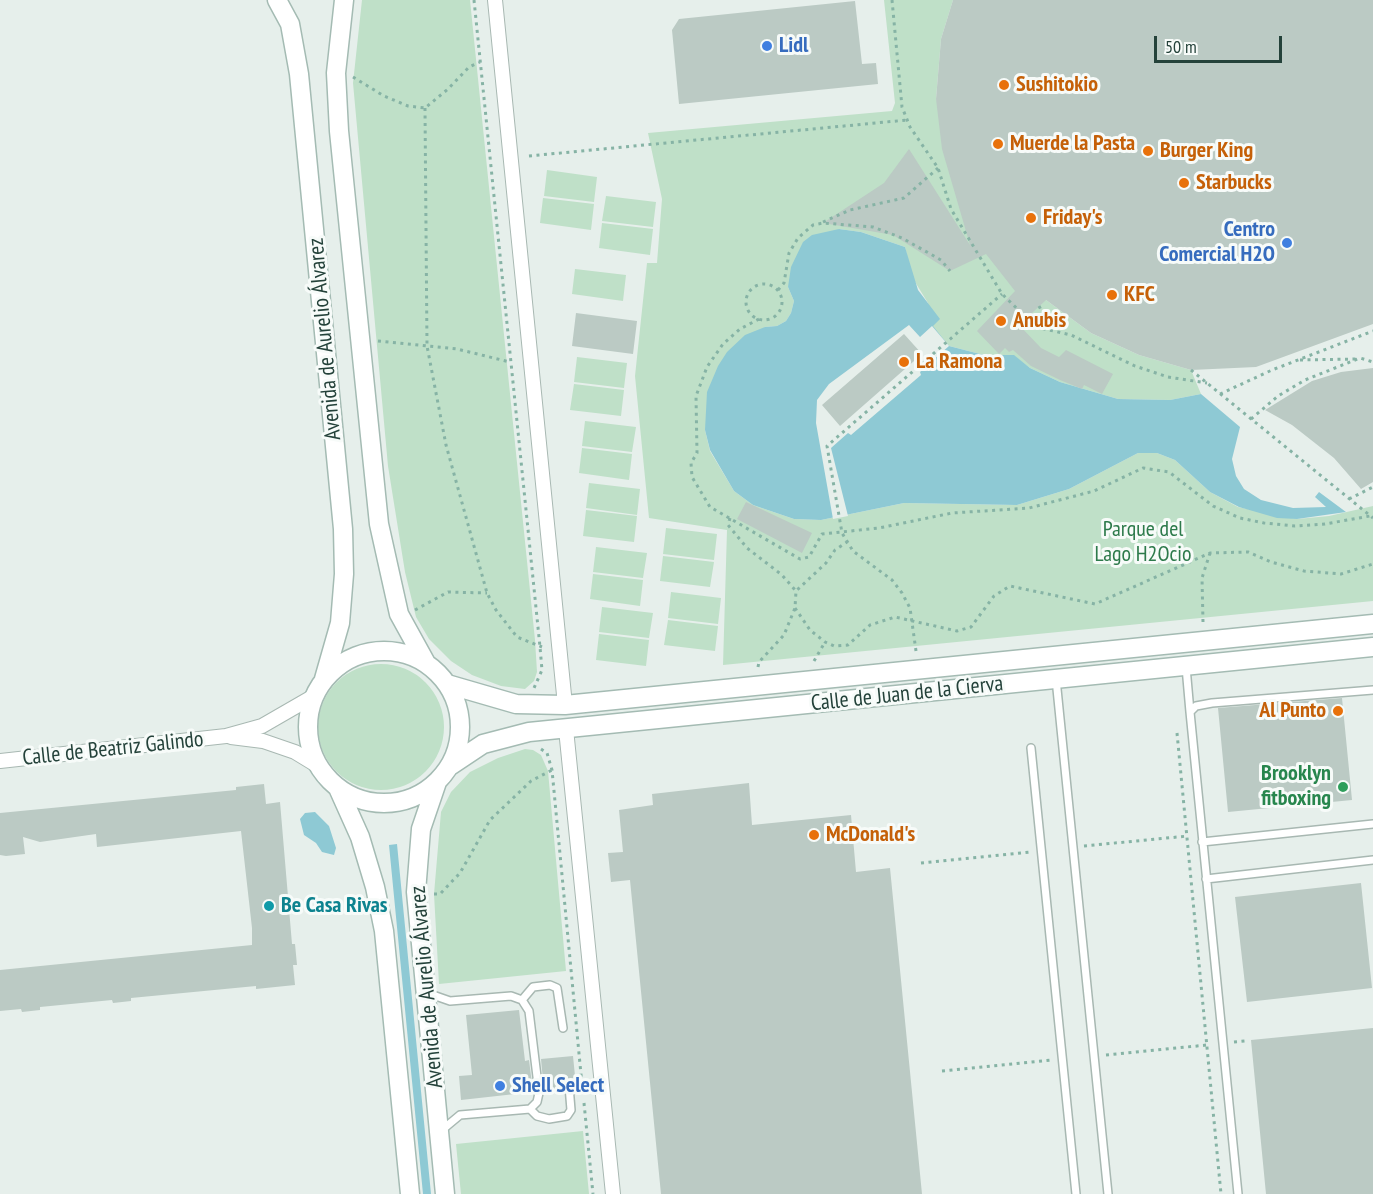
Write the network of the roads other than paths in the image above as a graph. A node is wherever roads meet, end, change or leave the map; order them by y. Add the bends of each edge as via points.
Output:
1 (278, 0) edge
2 (344, 0) edge
3 (495, 0) edge
4 (1373, 624) edge
5 (1373, 647) edge
6 (426, 663) junction
7 (1186, 666) junction
8 (1056, 679) junction
9 (324, 680) junction
10 (447, 684) junction
11 (1373, 690) edge
12 (314, 696) junction
13 (565, 705) junction
14 (1190, 712) junction
15 (566, 729) junction
16 (226, 736) junction
17 (1031, 748) dead end
18 (0, 761) edge
19 (318, 766) junction
20 (450, 766) junction
21 (437, 782) junction
22 (338, 788) junction
23 (1373, 824) edge
24 (1202, 842) junction
25 (1373, 860) edge
26 (1206, 879) junction
27 (425, 991) junction
28 (522, 1000) junction
29 (563, 1028) dead end
30 (569, 1086) dead end
31 (530, 1109) junction
32 (440, 1132) junction
33 (410, 1194) edge
34 (445, 1194) edge
35 (613, 1194) edge
36 (1076, 1194) edge
37 (1108, 1194) edge
38 (1238, 1194) edge

1 - 9 main road, Avenida de Aurelio Álvarez via 290,24 299,74 343,529 340,623
2 - 6 main road, Avenida de Aurelio Álvarez via 336,73 339,131 379,524 399,614
3 - 13 street
4 - 13 main road, Calle de Juan de la Cierva
5 - 7 main road, Calle de Juan de la Cierva
6 - 9 main road via 404,653 378,651 343,662
6 - 10 main road
7 - 8 main road, Calle de Juan de la Cierva
7 - 14 lane
8 - 15 main road, Calle de Juan de la Cierva
8 - 37 lane
9 - 12 main road
10 - 13 main road, Calle de Juan de la Cierva via 526,706
10 - 20 main road via 460,719 458,744
11 - 14 lane via 1212,703 1196,706
12 - 16 street, Calle de Beatriz Galindo via 262,726
12 - 19 main road via 307,730
14 - 24 lane
15 - 20 main road, Calle de Juan de la Cierva via 529,732 483,744
15 - 35 street
16 - 18 street, Calle de Beatriz Galindo
16 - 19 street, Calle de Beatriz Galindo via 263,741 296,752
17 - 36 lane
19 - 22 main road
20 - 21 main road
21 - 22 main road via 418,795 394,803 359,800
21 - 27 main road, Avenida de Aurelio Álvarez via 421,828 416,892
22 - 33 main road, Avenida de Aurelio Álvarez via 360,837 384,932
23 - 24 lane
24 - 26 lane
25 - 26 lane
26 - 38 lane
27 - 28 lane via 450,1001 512,996
27 - 32 main road, Avenida de Aurelio Álvarez
28 - 29 lane via 533,987 557,988
28 - 31 lane via 529,1011 539,1092
30 - 31 lane via 571,1110 567,1116 549,1119
31 - 32 lane via 460,1115
32 - 34 main road, Avenida de Aurelio Álvarez

